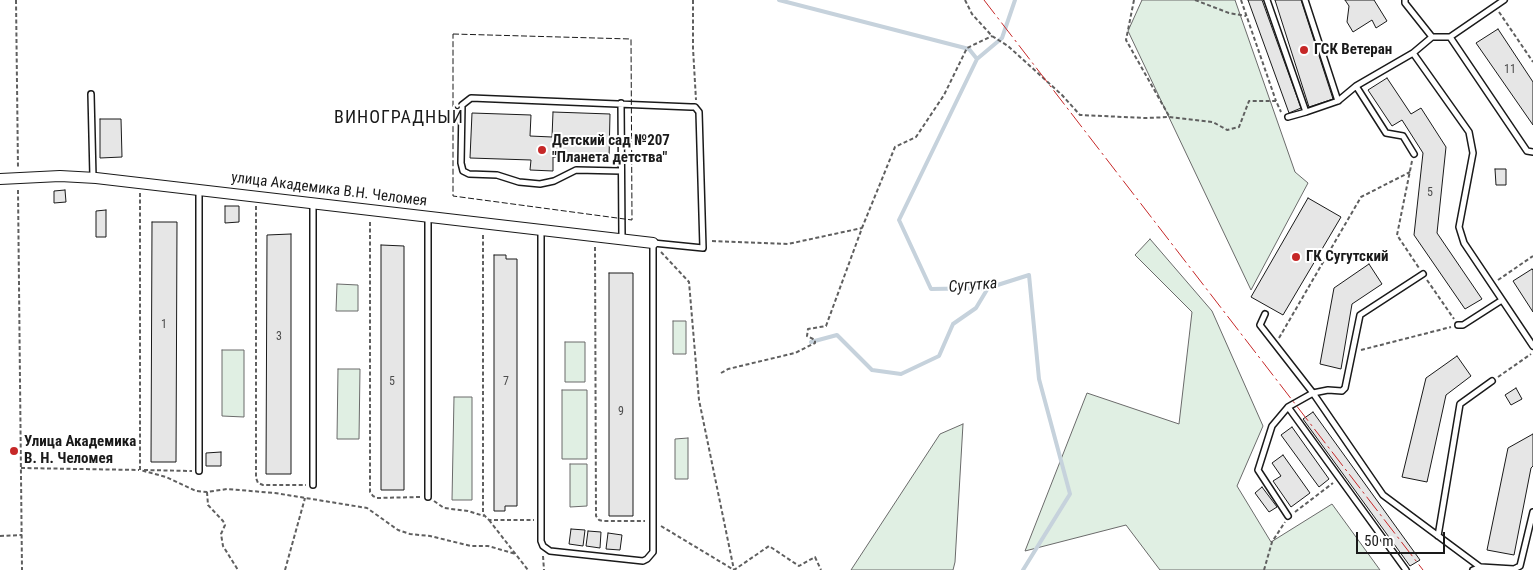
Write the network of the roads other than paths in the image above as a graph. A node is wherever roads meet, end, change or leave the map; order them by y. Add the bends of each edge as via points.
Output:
1 (1267, 0) edge
2 (1305, 0) edge
3 (1405, 0) edge
4 (1504, 0) edge
5 (1450, 37) junction
6 (1432, 38) junction
7 (1413, 53) junction
8 (1356, 86) junction
9 (90, 94) dead end
10 (1338, 101) junction
11 (621, 103) junction
12 (1306, 112) junction
13 (1288, 117) road end
14 (1533, 152) edge
15 (1414, 154) road end
16 (621, 171) junction
17 (93, 178) junction
18 (0, 179) edge
19 (199, 190) junction
20 (313, 203) junction
21 (428, 216) junction
22 (541, 230) junction
23 (622, 238) junction
24 (653, 243) junction
25 (1423, 274) road end
26 (1502, 300) junction
27 (1265, 314) dead end
28 (1458, 325) road end
29 (1533, 346) edge
30 (1492, 381) road end
31 (1313, 393) junction
32 (1288, 407) junction
33 (199, 471) road end
34 (313, 485) road end
35 (428, 497) road end
36 (1533, 512) edge
37 (1288, 516) dead end
38 (1438, 536) junction
39 (1482, 569) edge
40 (1406, 570) edge
41 (1473, 570) edge

1 - 12 lane
2 - 10 lane
3 - 6 lane
4 - 5 lane
5 - 6 lane
5 - 14 lane via 1527,151
6 - 7 lane
7 - 8 lane
7 - 26 lane via 1468,132 1473,153 1459,227 1464,243
8 - 10 lane
8 - 15 lane via 1386,133 1403,136
9 - 17 lane
10 - 12 lane
11 - 16 lane
11 - 16 lane via 471,98 461,109 461,163 469,174 501,175 527,184 550,182 576,170
11 - 24 lane via 691,107 697,109 699,116 703,248
12 - 13 lane
16 - 23 lane
17 - 18 street, улица Академика В.Н. Челомея
17 - 19 street, улица Академика В.Н. Челомея
19 - 20 street, улица Академика В.Н. Челомея
19 - 33 lane
20 - 21 street, улица Академика В.Н. Челомея
20 - 34 lane
21 - 22 street, улица Академика В.Н. Челомея
21 - 35 lane
22 - 23 street, улица Академика В.Н. Челомея
22 - 24 lane via 541,541 550,552 638,562 653,552
23 - 24 street, улица Академика В.Н. Челомея
25 - 31 lane via 1360,316 1345,388 1342,391
26 - 28 lane
26 - 29 lane
27 - 31 lane via 1260,325
30 - 38 lane via 1460,404
31 - 32 lane
31 - 38 lane via 1383,495
32 - 37 lane via 1272,426 1258,470
32 - 40 lane
36 - 39 lane via 1520,566 1514,569
38 - 39 lane
39 - 41 lane

